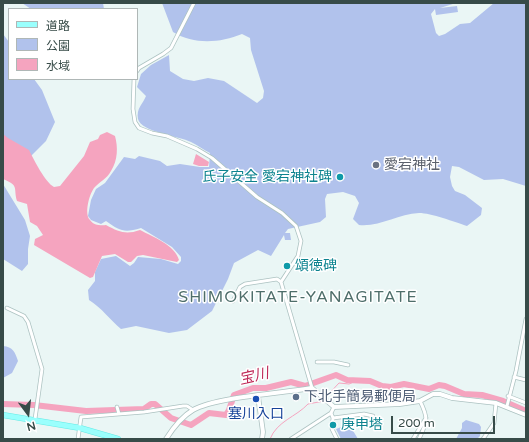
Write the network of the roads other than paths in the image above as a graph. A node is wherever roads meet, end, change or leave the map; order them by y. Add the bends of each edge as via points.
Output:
1 (194, 3) edge
2 (138, 70) edge
3 (134, 80) edge
4 (280, 282) junction
5 (233, 301) dead end
6 (7, 308) dead end
7 (526, 319) edge
8 (317, 362) dead end
9 (348, 365) dead end
10 (514, 377) junction
11 (526, 380) edge
12 (311, 386) junction
13 (258, 396) junction
14 (508, 398) junction
15 (420, 401) junction
16 (496, 403) junction
17 (526, 403) edge
18 (507, 405) junction
19 (117, 407) dead end
20 (334, 407) junction
21 (193, 410) junction
22 (331, 413) junction
23 (119, 414) junction
24 (3, 415) edge
25 (526, 415) edge
26 (374, 416) dead end
27 (427, 417) junction
28 (333, 418) junction
29 (35, 420) junction
30 (80, 428) junction
31 (78, 439) edge
32 (118, 439) edge
33 (166, 439) edge
34 (262, 439) edge
35 (291, 439) edge
36 (337, 439) edge
37 (413, 439) edge
38 (419, 439) edge
39 (483, 439) edge

1 - 2 street via 170,48
3 - 4 street via 133,109 135,122 139,128 167,136 212,158 296,226 301,241 298,256
4 - 5 street via 277,279 245,284 240,287
4 - 12 street
6 - 29 street via 24,316 28,322 42,369
7 - 10 street
8 - 9 street
10 - 11 street
10 - 14 street
12 - 13 street
12 - 20 street
13 - 21 street via 228,400
13 - 34 street
14 - 17 street
14 - 18 street
15 - 16 street via 433,394 440,394 452,398
15 - 20 street via 378,406
15 - 27 street
16 - 18 street
16 - 39 street via 494,422
18 - 25 street
19 - 23 street
20 - 22 street
21 - 23 street via 187,406
21 - 33 street via 175,426
22 - 28 street
22 - 35 street
23 - 30 street via 81,417
24 - 29 main road
26 - 28 street via 364,414
27 - 37 street
27 - 38 street
28 - 36 street via 332,429
29 - 30 main road
30 - 31 street
30 - 32 main road

